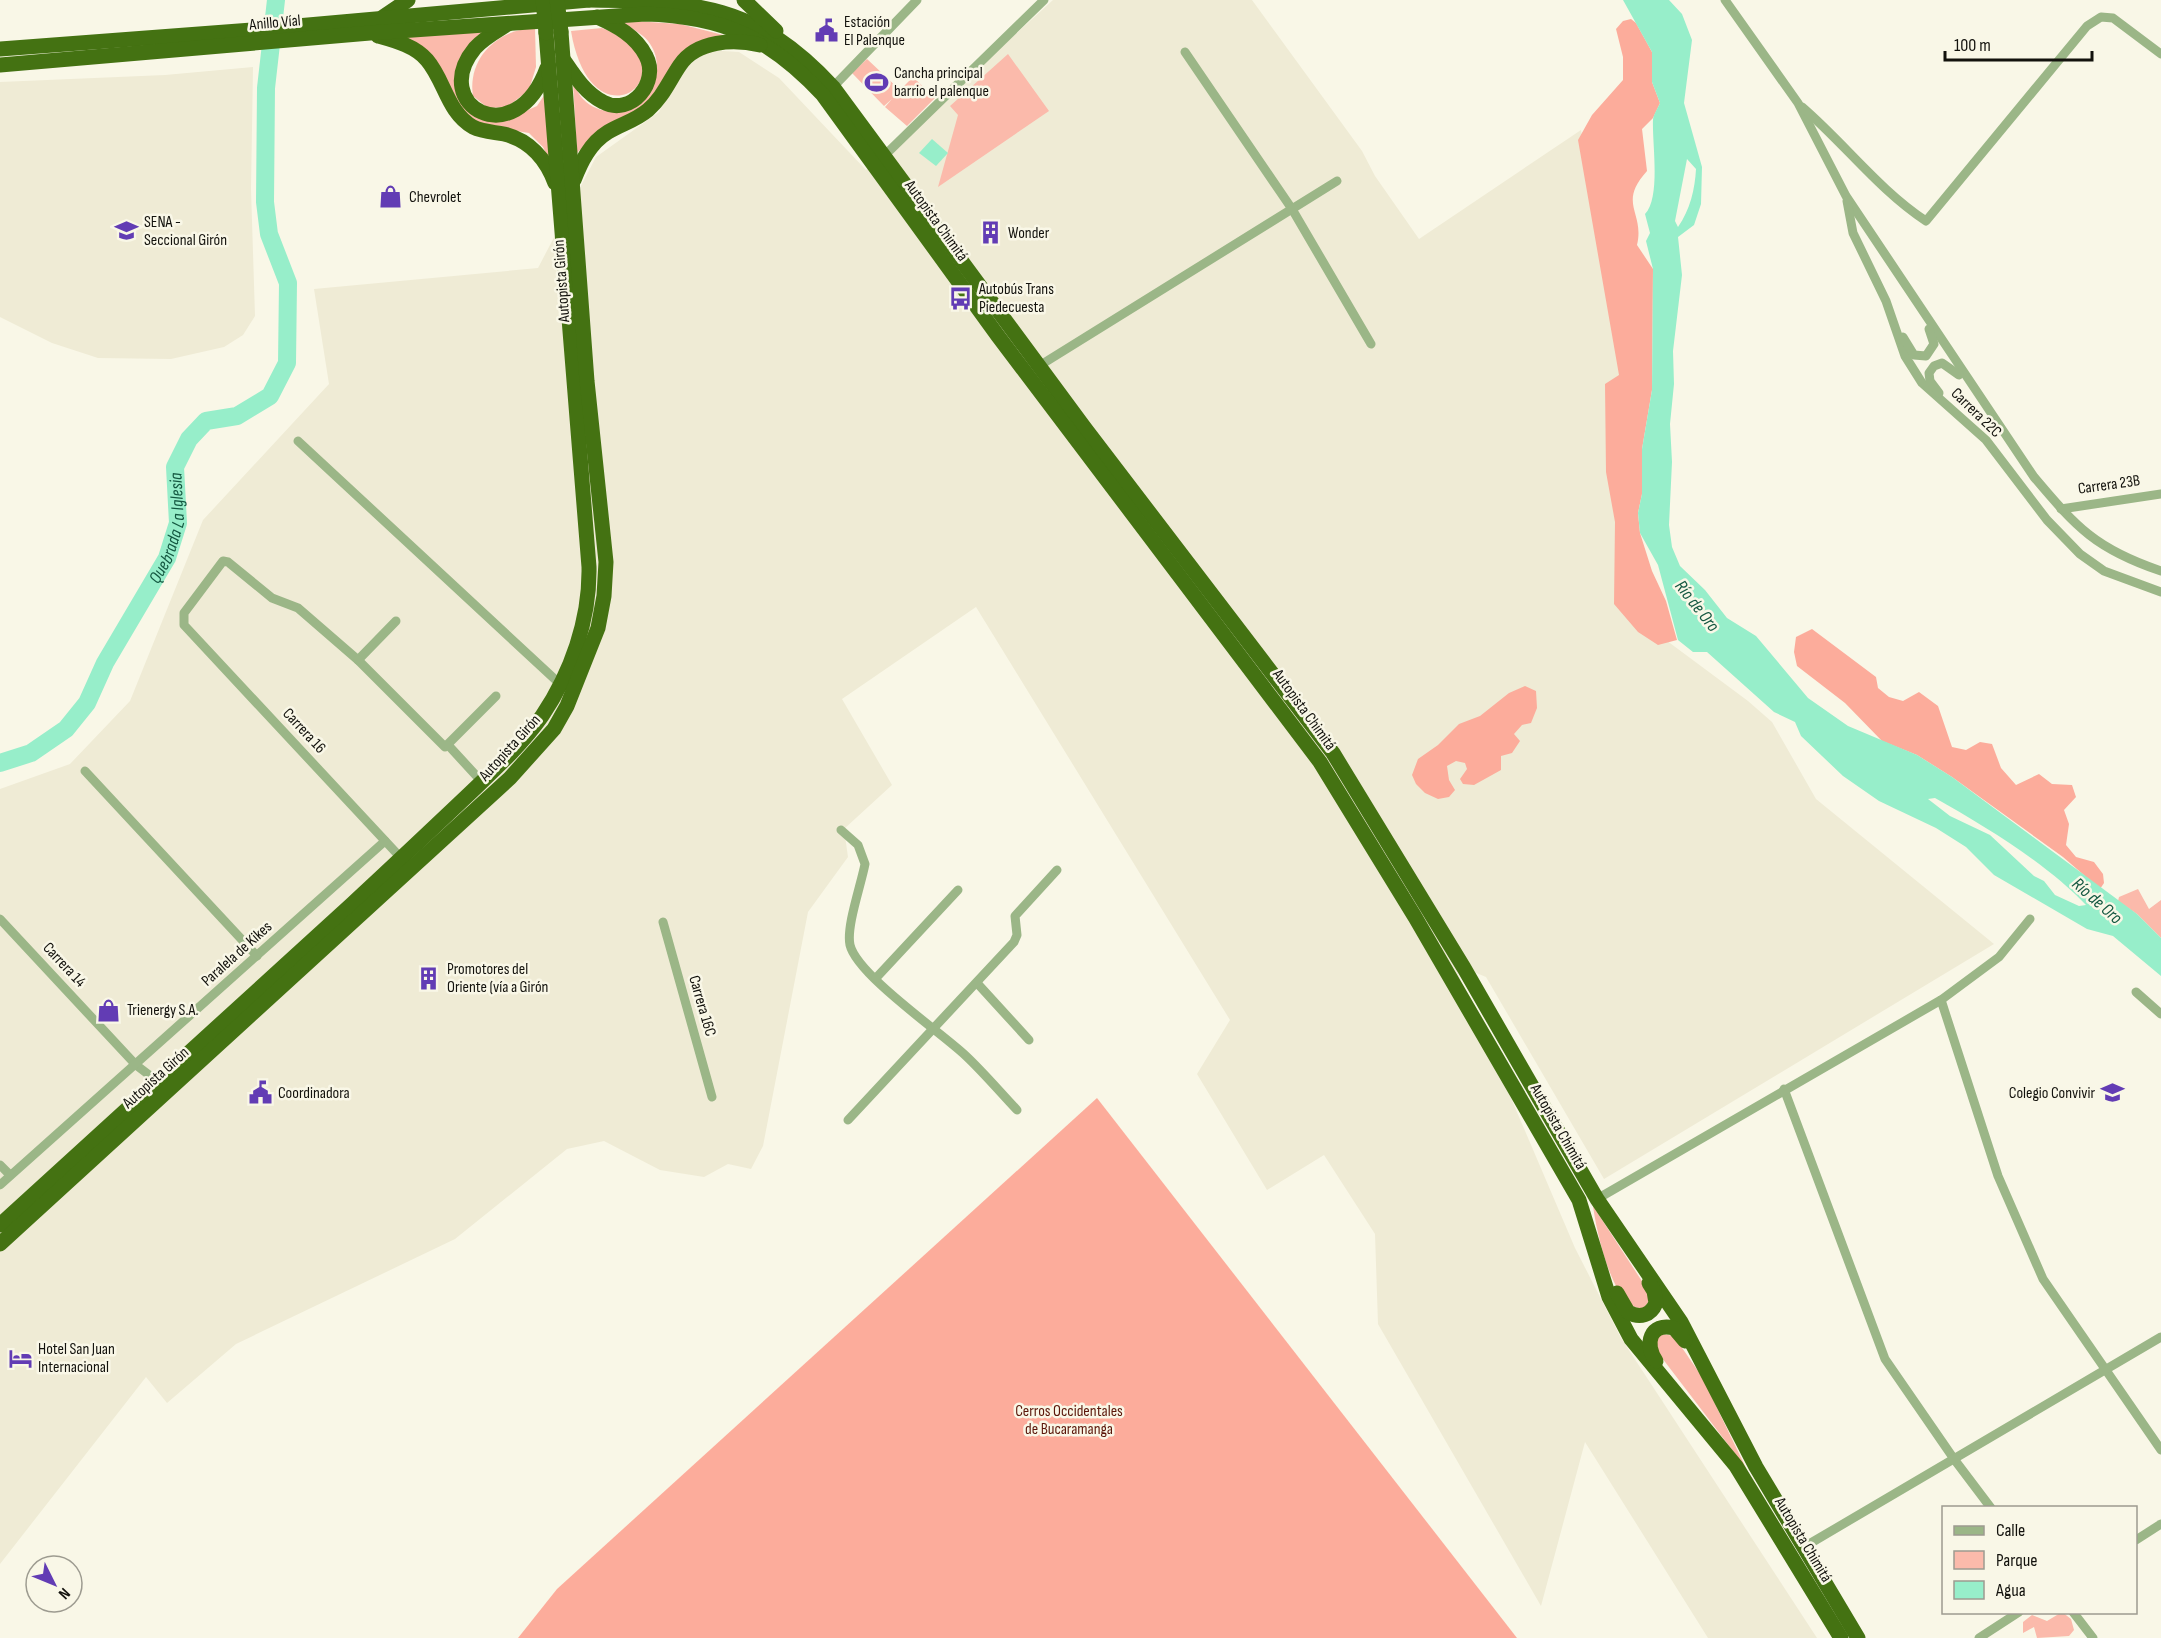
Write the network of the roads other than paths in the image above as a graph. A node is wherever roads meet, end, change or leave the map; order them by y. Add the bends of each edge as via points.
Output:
1 (408, 0) edge
2 (483, 0) edge
3 (589, 0) edge
4 (744, 0) edge
5 (917, 0) edge
6 (1044, 0) edge
7 (1725, 0) edge
8 (504, 8) junction
9 (552, 14) edge
10 (594, 16) junction
11 (381, 18) junction
12 (512, 21) junction
13 (301, 32) junction
14 (370, 33) junction
15 (252, 37) junction
16 (0, 49) edge
17 (774, 49) junction
18 (795, 50) junction
19 (1185, 52) dead end
20 (2161, 54) edge
21 (556, 60) junction
22 (0, 65) edge
23 (833, 87) junction
24 (1798, 104) junction
25 (884, 156) junction
26 (1336, 181) dead end
27 (573, 183) junction
28 (1846, 196) junction
29 (560, 198) junction
30 (1292, 209) junction
31 (1923, 314) junction
32 (1895, 325) junction
33 (1371, 344) dead end
34 (1038, 366) junction
35 (1973, 390) junction
36 (1953, 410) junction
37 (298, 441) dead end
38 (2161, 494) edge
39 (2061, 509) junction
40 (2161, 571) edge
41 (2161, 592) edge
42 (396, 621) dead end
43 (358, 660) junction
44 (560, 684) junction
45 (496, 696) dead end
46 (448, 746) junction
47 (85, 771) dead end
48 (482, 782) junction
49 (841, 830) dead end
50 (385, 841) junction
51 (402, 859) junction
52 (1057, 870) dead end
53 (958, 890) dead end
54 (0, 919) edge
55 (2030, 919) dead end
56 (663, 922) dead end
57 (257, 956) junction
58 (876, 978) junction
59 (977, 983) junction
60 (2136, 992) dead end
61 (1941, 1000) junction
62 (2161, 1014) edge
63 (933, 1031) junction
64 (1029, 1040) dead end
65 (136, 1065) junction
66 (157, 1082) junction
67 (1784, 1089) junction
68 (712, 1097) dead end
69 (1017, 1110) dead end
70 (848, 1120) dead end
71 (0, 1165) edge
72 (10, 1176) junction
73 (0, 1185) edge
74 (1597, 1199) junction
75 (0, 1225) edge
76 (1622, 1240) junction
77 (0, 1244) edge
78 (1596, 1257) junction
79 (2161, 1337) edge
80 (2104, 1370) junction
81 (1712, 1381) junction
82 (1695, 1417) junction
83 (2161, 1450) edge
84 (1954, 1459) junction
85 (1989, 1506) edge
86 (2161, 1524) edge
87 (2137, 1539) edge
88 (1804, 1546) junction
89 (2016, 1614) edge
90 (2075, 1614) edge
91 (1841, 1638) edge
92 (1858, 1638) edge
93 (1979, 1638) edge
94 (2093, 1638) edge

1 - 11 highway
2 - 8 highway
3 - 9 highway, Autopista Chimitá
3 - 18 highway, Autopista Chimitá via 663,0 702,7 758,26
4 - 18 highway
5 - 23 street
6 - 25 street
7 - 24 street, Carrera 22C
8 - 9 highway, Anillo Víal
8 - 11 highway, Anillo Víal
9 - 10 highway, Autopista Chimitá
9 - 12 highway, Anillo Víal
9 - 21 highway, Autopista Girón
10 - 17 highway, Autopista Chimitá via 690,17 730,26
10 - 21 highway via 629,34 647,58 649,82 642,94 632,102 606,104
11 - 13 highway, Anillo Víal
12 - 14 highway, Anillo Víal
12 - 21 highway via 487,37 468,58 461,82 471,106 494,116 518,108 539,88
13 - 14 highway, Anillo Víal
13 - 15 highway, Anillo Víal
14 - 29 highway via 426,58 448,100 473,126 504,134 533,149 548,168
15 - 16 highway, Anillo Víal
15 - 22 highway, Anillo Víal
17 - 27 highway via 734,41 692,54 680,64 666,91 647,111 598,141 580,164
17 - 78 highway, Autopista Chimitá via 823,95 998,336 1320,762 1567,1178 1579,1200
18 - 23 highway, Autopista Chimitá
19 - 30 street
20 - 24 street via 2113,18 2101,17 2087,26 1926,221 1902,205
21 - 27 highway, Autopista Girón
21 - 29 highway, Autopista Girón
23 - 25 highway, Autopista Chimitá
24 - 28 street, Carrera 22C
25 - 34 highway, Autopista Chimitá
26 - 30 street
27 - 77 highway, Autopista Girón via 587,381 606,562 598,628 567,706 554,729 510,778
28 - 31 street, Carrera 22C
28 - 32 street, Carrera 22C via 1853,234
29 - 44 highway, Autopista Girón via 589,589 579,639
30 - 33 street
30 - 34 street
31 - 32 street via 1934,344 1926,356 1914,355
31 - 35 street, Carrera 22C
32 - 36 street, Carrera 22C via 1905,356 1922,383
34 - 74 highway, Autopista Chimitá via 1333,753 1464,968
35 - 36 street via 1950,366 1934,366 1929,373 1930,381
35 - 39 street, Carrera 22C
36 - 41 street, Carrera 22C via 1986,440 2047,520 2080,555 2104,571
37 - 44 street
38 - 39 street, Carrera 23B
39 - 40 street, Carrera 22C via 2105,549
42 - 43 street
43 - 46 street via 442,746
43 - 50 street, Carrera 16 via 298,608 272,598 228,562 218,566 184,613 184,624
44 - 48 highway, Autopista Girón via 523,740
45 - 46 street
46 - 48 street
47 - 57 street
48 - 51 highway, Autopista Girón
49 - 58 street via 858,845 865,864 850,946 859,962
50 - 51 street, Carrera 16
50 - 57 street, Paralela de Kikes
51 - 66 highway, Autopista Girón
52 - 59 street via 1015,916 1014,942
53 - 58 street
54 - 65 street, Carrera 14
55 - 61 street via 1999,957
56 - 68 street, Carrera 16C
57 - 65 street, Paralela de Kikes
58 - 63 street
59 - 63 street
59 - 64 street
60 - 62 street
61 - 67 street
61 - 80 street via 1998,1176 2043,1279
63 - 69 street via 965,1055
63 - 70 street
65 - 66 street, Carrera 14
65 - 72 street, Paralela de Kikes
66 - 75 highway, Autopista Girón
67 - 74 street
67 - 84 street via 1885,1359
71 - 72 street
72 - 73 street, Paralela de Kikes
74 - 76 highway, Autopista Chimitá
76 - 78 highway via 1654,1291 1656,1303 1649,1313 1636,1316 1628,1312
76 - 81 highway, Autopista Chimitá via 1668,1299
78 - 82 highway, Autopista Chimitá via 1631,1339
79 - 80 street
80 - 83 street
80 - 84 street
81 - 82 highway via 1701,1371 1677,1330 1663,1327 1651,1335 1650,1352
81 - 88 highway, Autopista Chimitá via 1756,1467
82 - 91 highway, Autopista Chimitá via 1736,1466
84 - 85 street
84 - 88 street
86 - 87 street
88 - 92 highway, Autopista Chimitá
89 - 93 street
90 - 94 street

